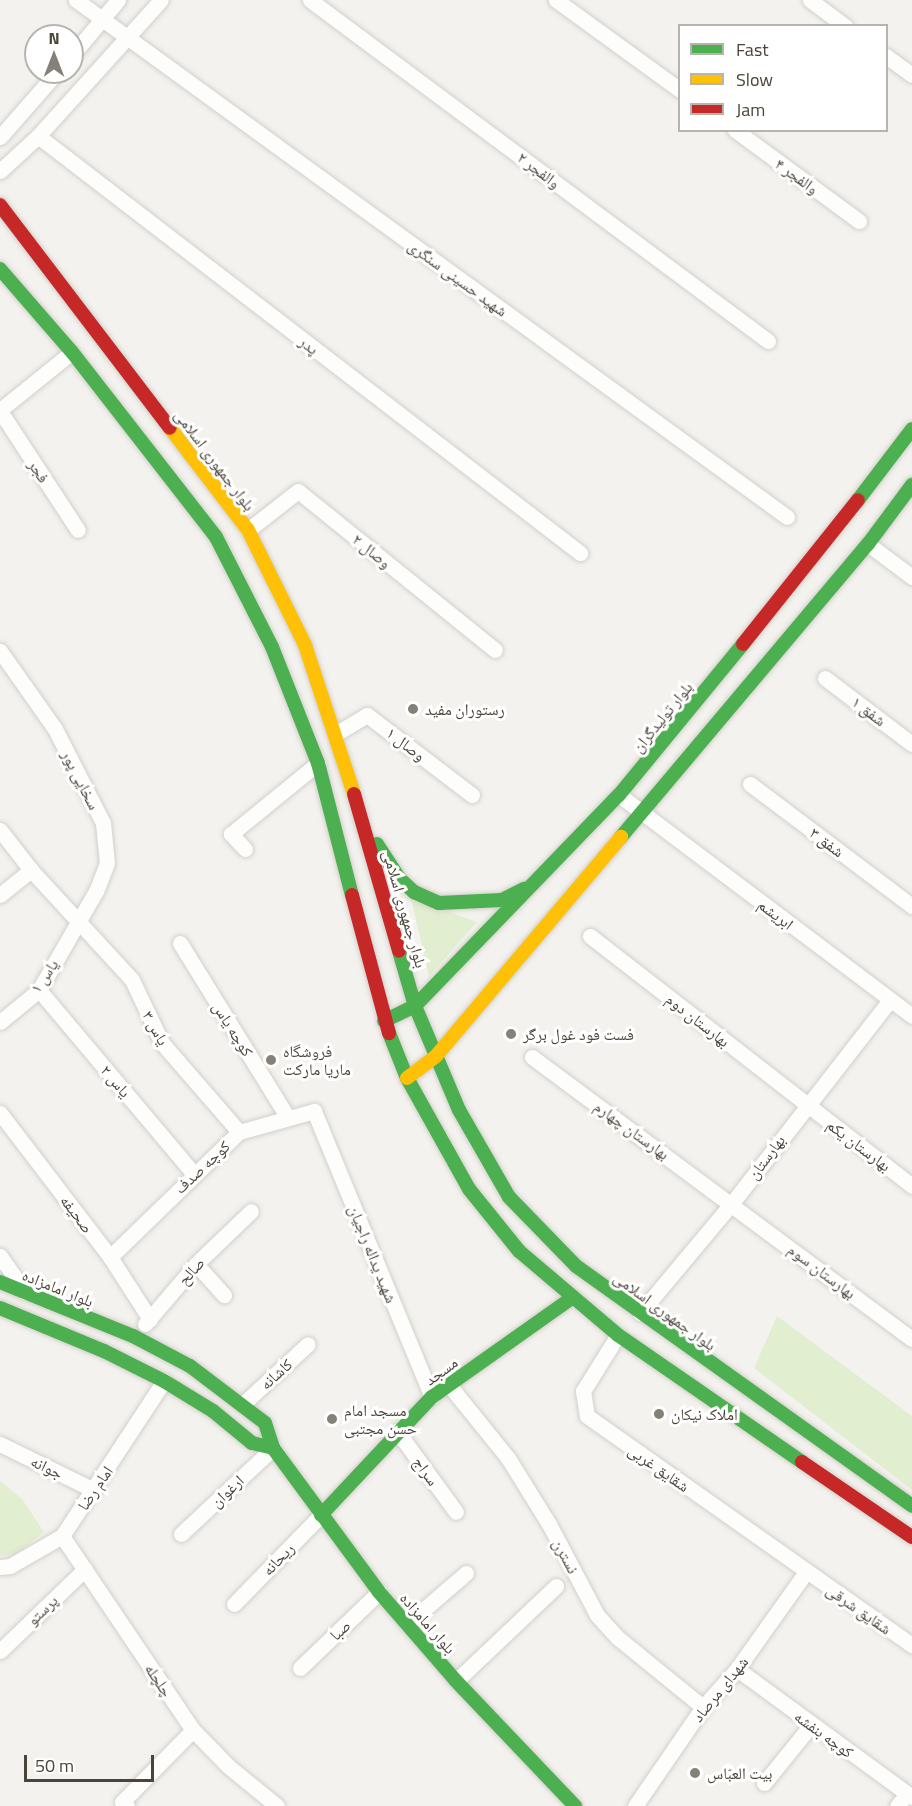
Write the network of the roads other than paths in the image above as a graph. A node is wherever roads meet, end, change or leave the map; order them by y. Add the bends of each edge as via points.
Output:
1 (75, 0) edge
2 (118, 0) edge
3 (160, 0) edge
4 (310, 0) edge
5 (556, 0) edge
6 (810, 0) edge
7 (102, 21) junction
8 (842, 24) edge
9 (128, 39) junction
10 (84, 41) edge
11 (888, 57) edge
12 (912, 75) edge
13 (46, 84) edge
14 (678, 89) edge
15 (738, 132) edge
16 (38, 136) junction
17 (0, 137) edge
18 (7, 159) edge
19 (0, 171) edge
20 (1, 207) edge
21 (859, 221) dead end
22 (0, 269) edge
23 (768, 341) dead end
24 (72, 352) junction
25 (0, 411) edge
26 (912, 429) edge
27 (912, 486) edge
28 (787, 517) dead end
29 (78, 530) dead end
30 (248, 530) junction
31 (868, 544) junction
32 (580, 553) dead end
33 (912, 577) edge
34 (495, 650) dead end
35 (0, 651) edge
36 (825, 678) dead end
37 (337, 733) junction
38 (912, 744) edge
39 (318, 763) junction
40 (750, 784) dead end
41 (472, 795) dead end
42 (619, 795) junction
43 (640, 811) junction
44 (362, 818) junction
45 (0, 830) edge
46 (245, 849) dead end
47 (31, 870) junction
48 (535, 884) junction
49 (0, 895) edge
50 (910, 899) edge
51 (78, 921) junction
52 (590, 936) dead end
53 (180, 943) dead end
54 (39, 990) junction
55 (890, 999) junction
56 (415, 1006) junction
57 (912, 1016) edge
58 (384, 1021) junction
59 (0, 1022) edge
60 (436, 1056) junction
61 (532, 1057) dead end
62 (407, 1078) junction
63 (806, 1104) junction
64 (314, 1111) joint
65 (0, 1113) edge
66 (287, 1116) junction
67 (239, 1132) junction
68 (193, 1173) junction
69 (912, 1186) edge
70 (732, 1203) junction
71 (251, 1211) dead end
72 (0, 1256) edge
73 (110, 1257) junction
74 (196, 1264) junction
75 (0, 1282) edge
76 (25, 1292) junction
77 (224, 1295) dead end
78 (572, 1298) junction
79 (0, 1308) edge
80 (640, 1312) junction
81 (150, 1319) junction
82 (618, 1335) junction
83 (134, 1336) junction
84 (912, 1339) edge
85 (308, 1344) dead end
86 (164, 1381) junction
87 (449, 1385) junction
88 (432, 1397) junction
89 (243, 1404) junction
90 (396, 1431) junction
91 (0, 1444) edge
92 (273, 1448) junction
93 (94, 1490) junction
94 (895, 1495) junction
95 (912, 1506) edge
96 (456, 1512) dead end
97 (321, 1515) junction
98 (880, 1517) junction
99 (181, 1534) dead end
100 (62, 1536) junction
101 (912, 1537) edge
102 (0, 1567) edge
103 (85, 1569) junction
104 (806, 1572) junction
105 (466, 1573) dead end
106 (556, 1586) dead end
107 (379, 1592) junction
108 (234, 1604) dead end
109 (407, 1623) junction
110 (912, 1646) edge
111 (0, 1651) edge
112 (300, 1668) dead end
113 (737, 1669) junction
114 (456, 1681) junction
115 (703, 1707) junction
116 (811, 1725) junction
117 (193, 1730) junction
118 (764, 1783) dead end
119 (906, 1799) edge
120 (127, 1806) edge
121 (277, 1806) edge
122 (575, 1806) edge
123 (635, 1806) edge

1 - 7 street, شهید حسینی سنگری
2 - 7 street
3 - 9 street
4 - 23 street, والفجر ۲
5 - 14 street
6 - 8 street
7 - 9 street, شهید حسینی سنگری
7 - 10 street
9 - 16 street
9 - 28 street, شهید حسینی سنگری
11 - 12 street
13 - 17 street
15 - 21 street, والفجر ۴
16 - 18 street
16 - 32 street, پدر
18 - 19 street
20 - 30 main road, بلوار جمهوری اسلامی
22 - 24 main road
24 - 25 street
24 - 39 main road via 216,537 272,647
25 - 29 street, فجر
26 - 42 main road, بلوار تولیدگران via 816,555
27 - 31 main road
30 - 34 street, وصال ۲ via 298,491
30 - 37 main road, بلوار جمهوری اسلامی via 305,645
31 - 33 street
31 - 43 main road
35 - 51 street, سخایی پور via 56,729 103,823 107,863
36 - 38 street, شفق ۱
37 - 41 street, وصال ۱ via 367,715
37 - 44 main road, بلوار جمهوری اسلامی
39 - 46 street via 231,834
39 - 58 main road
40 - 50 street, شفق ۳
42 - 43 street, ابریشم
42 - 48 main road, بلوار تولیدگران
43 - 55 street, ابریشم
43 - 60 main road
44 - 48 main road via 399,878 414,891 439,903 502,900
44 - 56 main road, بلوار جمهوری اسلامی
45 - 47 street, یاس ۳
47 - 49 street
47 - 51 street, یاس ۳
48 - 56 main road, بلوار تولیدگران
51 - 54 street, یاس ۱
51 - 67 street, یاس ۳ via 132,981 162,1043
52 - 63 street, بهارستان دوم
53 - 66 street, کوچه یاس
54 - 59 street, یاس ۱
54 - 68 street, یاس ۲
55 - 57 street, ابریشم
55 - 63 street, بهارستان
56 - 58 main road, بلوار تولیدگران
56 - 60 main road, بلوار جمهوری اسلامی
58 - 62 main road
60 - 62 main road
60 - 80 main road, بلوار جمهوری اسلامی via 459,1110 509,1197 576,1266
61 - 70 street, بهارستان چهارم
62 - 78 main road via 469,1189 519,1251
63 - 69 street, بهارستان یکم
63 - 70 street, بهارستان
64 - 66 street, کوچه صدف
64 - 88 street, شهید یداله راجیان
65 - 73 street, صحیفه
66 - 67 street, کوچه صدف
67 - 68 street, کوچه صدف
68 - 73 street, کوچه صدف
70 - 80 street, بهارستان
70 - 84 street, بهارستان سوم
71 - 74 street, صالح
72 - 76 street
73 - 81 street, صحیفه
74 - 77 street
74 - 81 street, صالح
75 - 76 main road, بلوار امامزاده
76 - 83 main road, بلوار امامزاده
78 - 82 main road
78 - 87 main road, مسجد
79 - 86 main road via 104,1351
80 - 94 main road, بلوار جمهوری اسلامی
81 - 83 street, صالح
82 - 98 main road
82 - 104 street, شقایق غربی via 584,1391 587,1416
83 - 89 main road, بلوار امامزاده via 190,1365
85 - 89 street, کاشانه
86 - 92 main road via 213,1411 252,1443
86 - 93 street, امام رضا
87 - 88 main road, مسجد
87 - 115 street, نسترن via 508,1458 549,1524 597,1615 618,1638
88 - 90 main road, مسجد
89 - 92 main road, بلوار امامزاده via 266,1423
90 - 96 street, سراج
90 - 97 main road, مسجد
91 - 93 street, جوانه
92 - 97 main road, بلوار امامزاده
92 - 99 street, ارغوان
93 - 100 street, امام رضا
94 - 95 main road, بلوار جمهوری اسلامی
94 - 98 main road
97 - 107 main road, بلوار امامزاده
97 - 108 street, ریحانه
98 - 101 main road
100 - 102 street, امام رضا via 10,1566
100 - 103 street, چلچله
103 - 111 street, پرستو
103 - 117 street, چلچله
104 - 110 street, شقایق شرقی
104 - 113 street, شهدای مرصاد
105 - 109 street
106 - 114 street
107 - 109 main road, بلوار امامزاده
107 - 112 street, صبا
109 - 114 main road, بلوار امامزاده
113 - 115 street, شهدای مرصاد
113 - 116 street, کوچه بنفشه
114 - 122 main road, بلوار امامزاده
115 - 123 street, شهدای مرصاد
116 - 118 street
116 - 119 street, کوچه بنفشه
117 - 120 street via 122,1802
117 - 121 street, چلچله via 228,1766

